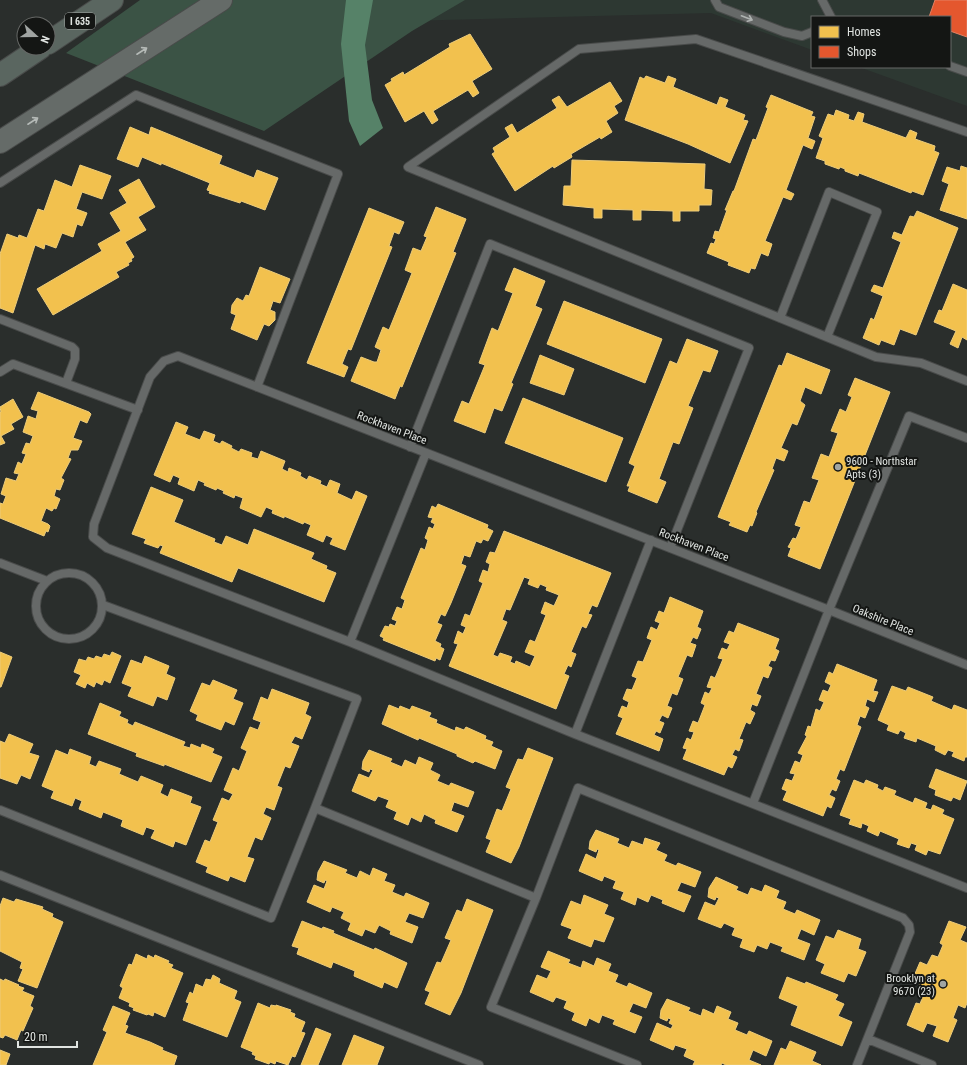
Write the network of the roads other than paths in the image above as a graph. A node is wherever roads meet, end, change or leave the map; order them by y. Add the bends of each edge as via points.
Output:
1 (112, 0) edge
2 (221, 0) edge
3 (715, 0) edge
4 (822, 0) edge
5 (830, 16) edge
6 (811, 32) edge
7 (56, 38) edge
8 (28, 56) edge
9 (951, 66) edge
10 (967, 72) edge
11 (0, 75) edge
12 (967, 132) edge
13 (0, 142) edge
14 (0, 183) edge
15 (780, 318) junction
16 (0, 319) edge
17 (827, 337) junction
18 (0, 372) edge
19 (967, 381) edge
20 (66, 384) junction
21 (257, 387) junction
22 (138, 410) junction
23 (967, 438) edge
24 (410, 447) junction
25 (426, 453) junction
26 (651, 540) junction
27 (670, 548) junction
28 (0, 563) edge
29 (47, 581) junction
30 (790, 595) joint
31 (103, 606) junction
32 (829, 610) junction
33 (350, 642) junction
34 (967, 665) edge
35 (575, 734) junction
36 (753, 803) junction
37 (315, 808) junction
38 (0, 810) edge
39 (0, 874) edge
40 (967, 888) edge
41 (536, 898) junction
42 (868, 1039) junction
43 (479, 1065) edge
44 (637, 1065) edge
45 (857, 1065) edge
46 (932, 1065) edge

1 - 7 highway, I 635
13 -> 2 main road
3 -> 6 lane via 719,7 784,32 802,36
4 - 5 lane
8 - 11 highway
9 - 10 lane
12 - 15 lane via 696,40 579,49 408,167
14 - 21 lane via 136,95 338,174
15 - 17 lane
15 - 17 lane via 829,192 864,206 877,212
16 - 20 lane via 72,347 75,350 75,359
17 - 19 lane via 876,357 921,363
18 - 20 lane via 13,364
20 - 22 lane
21 - 22 lane, Rockhaven Place via 178,356 164,361 150,377
21 - 24 lane, Rockhaven Place
22 - 33 lane, Rockhaven Place via 94,524 93,537 107,548
23 - 32 lane via 909,416
24 - 25 lane, Rockhaven Place
24 - 27 lane via 490,244 749,348
25 - 26 lane, Rockhaven Place
25 - 33 lane
26 - 27 lane, Rockhaven Place
26 - 35 lane
27 - 30 lane, Rockhaven Place
28 - 29 lane
29 - 31 lane via 60,574 76,573 90,579 99,591
29 - 31 lane via 38,594 36,608 40,623 50,634 63,640 78,639 91,632 100,620
30 - 32 lane, Oakshire Place
31 - 37 lane via 357,699
32 - 34 lane, Oakshire Place
32 - 36 lane
33 - 35 lane
35 - 36 lane
36 - 40 lane
37 - 38 lane via 271,918
37 - 41 lane
39 - 43 lane
41 - 42 lane via 578,788 903,918 909,925 910,932
41 - 44 lane via 491,1007
42 - 45 lane
42 - 46 lane

